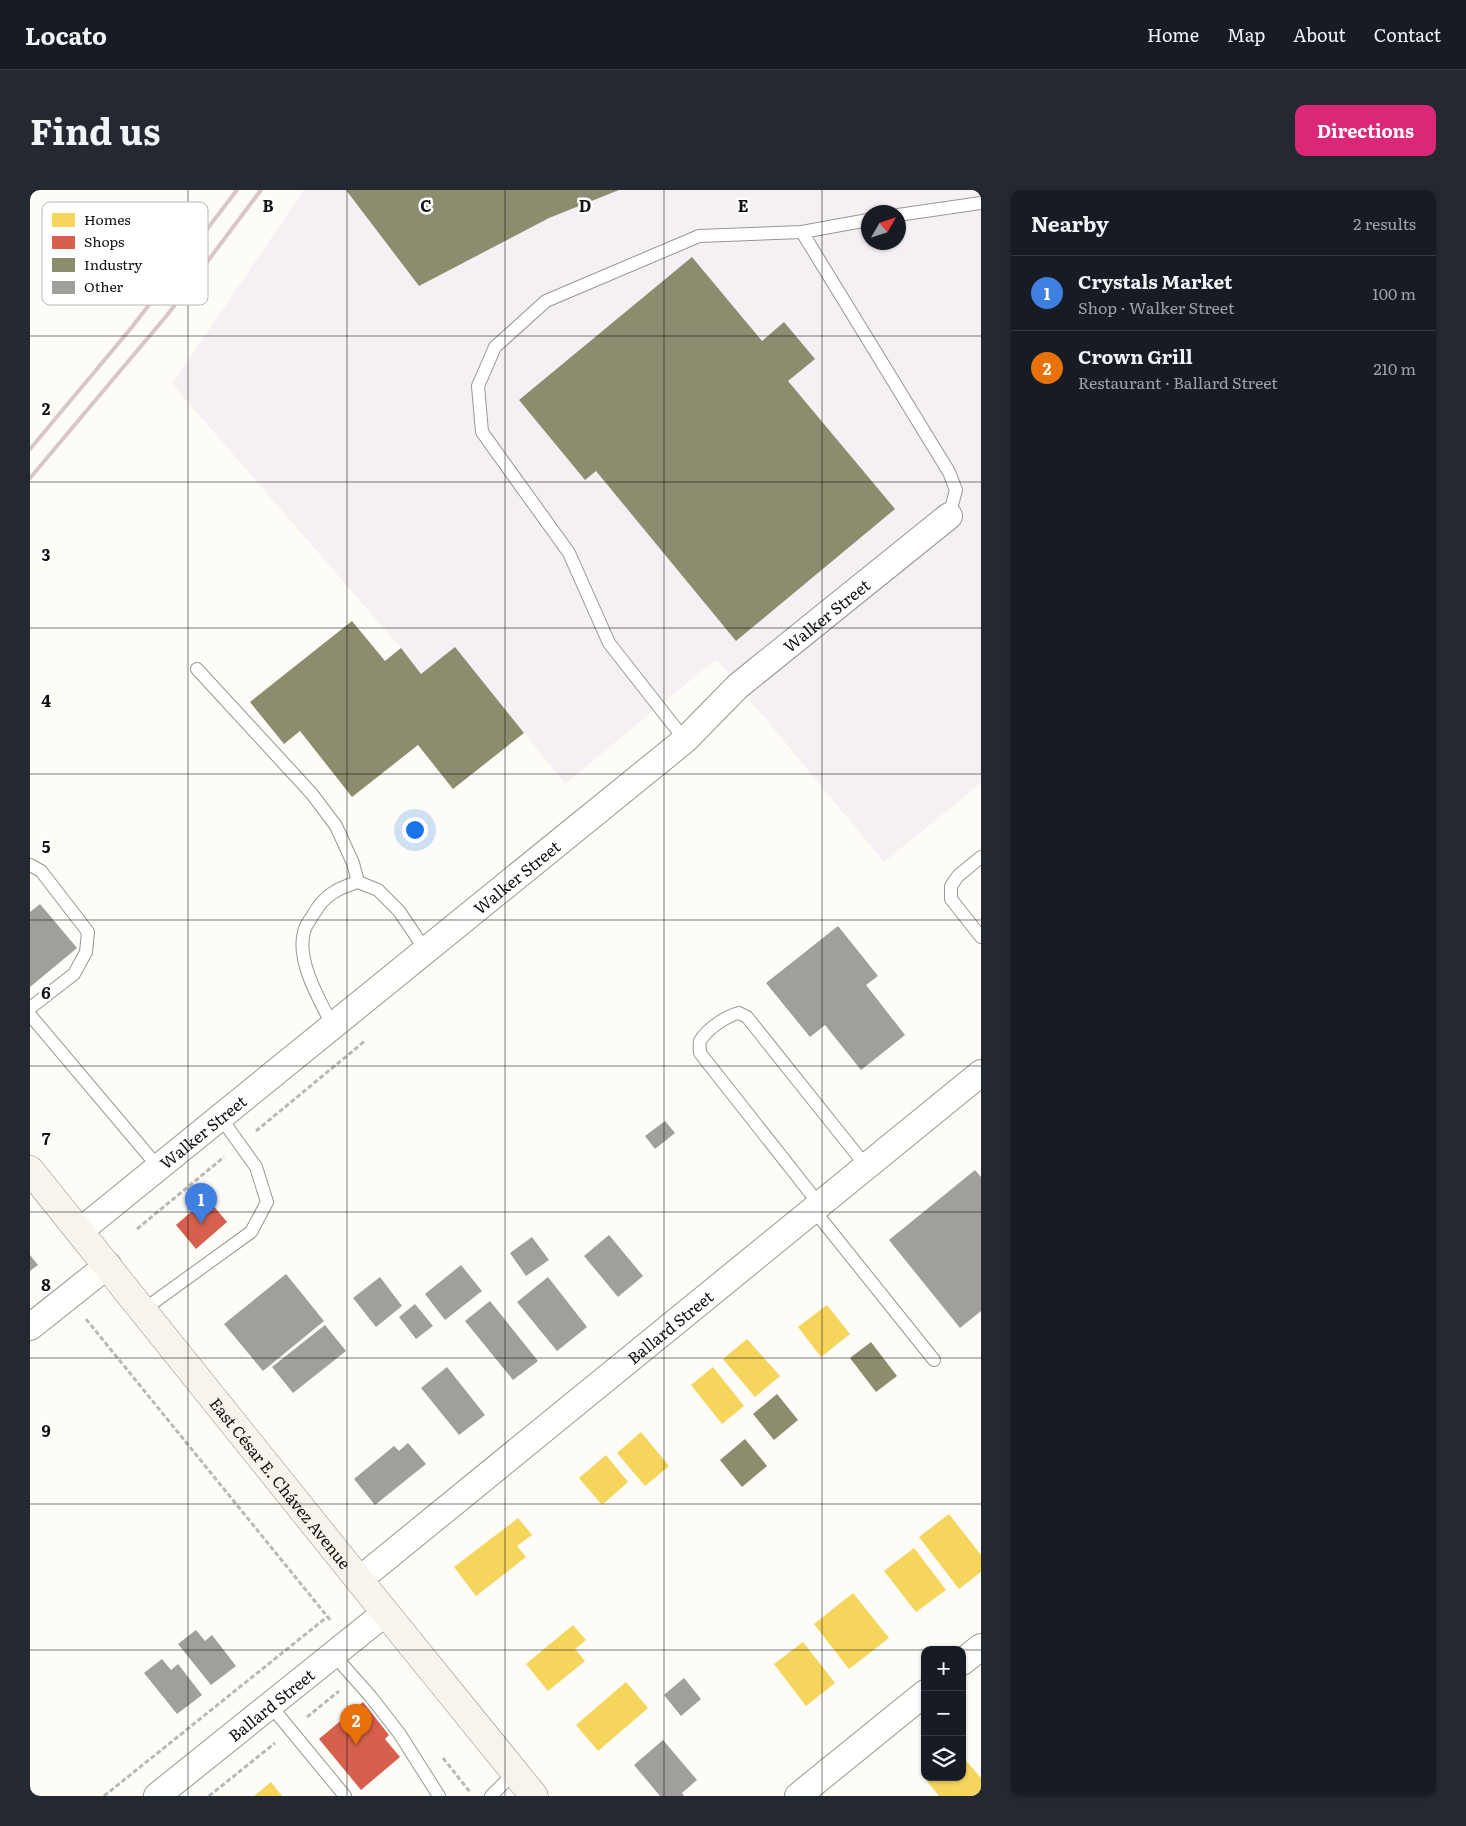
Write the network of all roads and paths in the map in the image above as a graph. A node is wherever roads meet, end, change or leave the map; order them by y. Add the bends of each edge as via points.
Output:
1 (981, 203) edge
2 (906, 214) edge
3 (861, 221) edge
4 (802, 232) junction
5 (949, 516) joint
6 (197, 669) dead end
7 (685, 740) junction
8 (981, 857) edge
9 (30, 865) edge
10 (358, 882) junction
11 (981, 937) edge
12 (426, 951) junction
13 (30, 1008) edge
14 (30, 1015) edge
15 (333, 1026) junction
16 (981, 1073) edge
17 (221, 1118) junction
18 (866, 1166) junction
19 (159, 1168) junction
20 (30, 1170) edge
21 (816, 1207) junction
22 (80, 1231) junction
23 (108, 1265) junction
24 (69, 1296) junction
25 (143, 1310) junction
26 (30, 1328) edge
27 (934, 1360) dead end
28 (359, 1580) junction
29 (385, 1613) junction
30 (327, 1617) junction
31 (981, 1647) edge
32 (340, 1648) junction
33 (966, 1659) edge
34 (921, 1696) edge
35 (270, 1705) junction
36 (437, 1751) dead end
37 (515, 1772) junction
38 (104, 1796) edge
39 (157, 1796) edge
40 (345, 1796) edge
41 (439, 1796) edge
42 (474, 1796) edge
43 (491, 1796) edge
44 (534, 1796) edge
45 (798, 1796) edge

1 - 2 lane
3 - 4 lane
4 - 5 lane via 949,472 956,490
4 - 7 lane via 699,236 546,301 495,347 478,386 482,432 569,553 609,644
5 - 7 street, Walker Street via 738,686
6 - 10 lane via 274,751 336,826
7 - 12 street, Walker Street
8 - 11 lane via 958,876 951,886 951,899
9 - 13 lane via 40,871 88,932 86,952 74,974
10 - 12 lane via 378,890 392,904
10 - 15 lane via 340,888 318,905 304,932 303,954 311,983
12 - 15 street, Walker Street
14 - 19 lane
15 - 17 street, Walker Street
16 - 18 street, Ballard Street
17 - 19 street, Walker Street
17 - 25 lane via 256,1167 267,1202 251,1232
18 - 21 street, Ballard Street
18 - 21 lane via 747,1017 739,1013 731,1015 706,1033 699,1043 700,1053
19 - 22 street, Walker Street
20 - 22 street, East César E. Chávez Avenue
21 - 27 lane
21 - 28 street, Ballard Street
22 - 23 street, East César E. Chávez Avenue
23 - 24 street
23 - 25 street, East César E. Chávez Avenue
24 - 26 street
24 - 30 path
25 - 28 street, East César E. Chávez Avenue
28 - 29 street, East César E. Chávez Avenue
29 - 32 street, Ballard Street
29 - 37 street, East César E. Chávez Avenue
30 - 32 path
30 - 38 path
31 - 33 street
32 - 35 street, Ballard Street
32 - 41 lane
34 - 45 street
35 - 39 street, Ballard Street
35 - 40 lane
36 - 42 path
37 - 43 lane
37 - 44 street, East César E. Chávez Avenue

